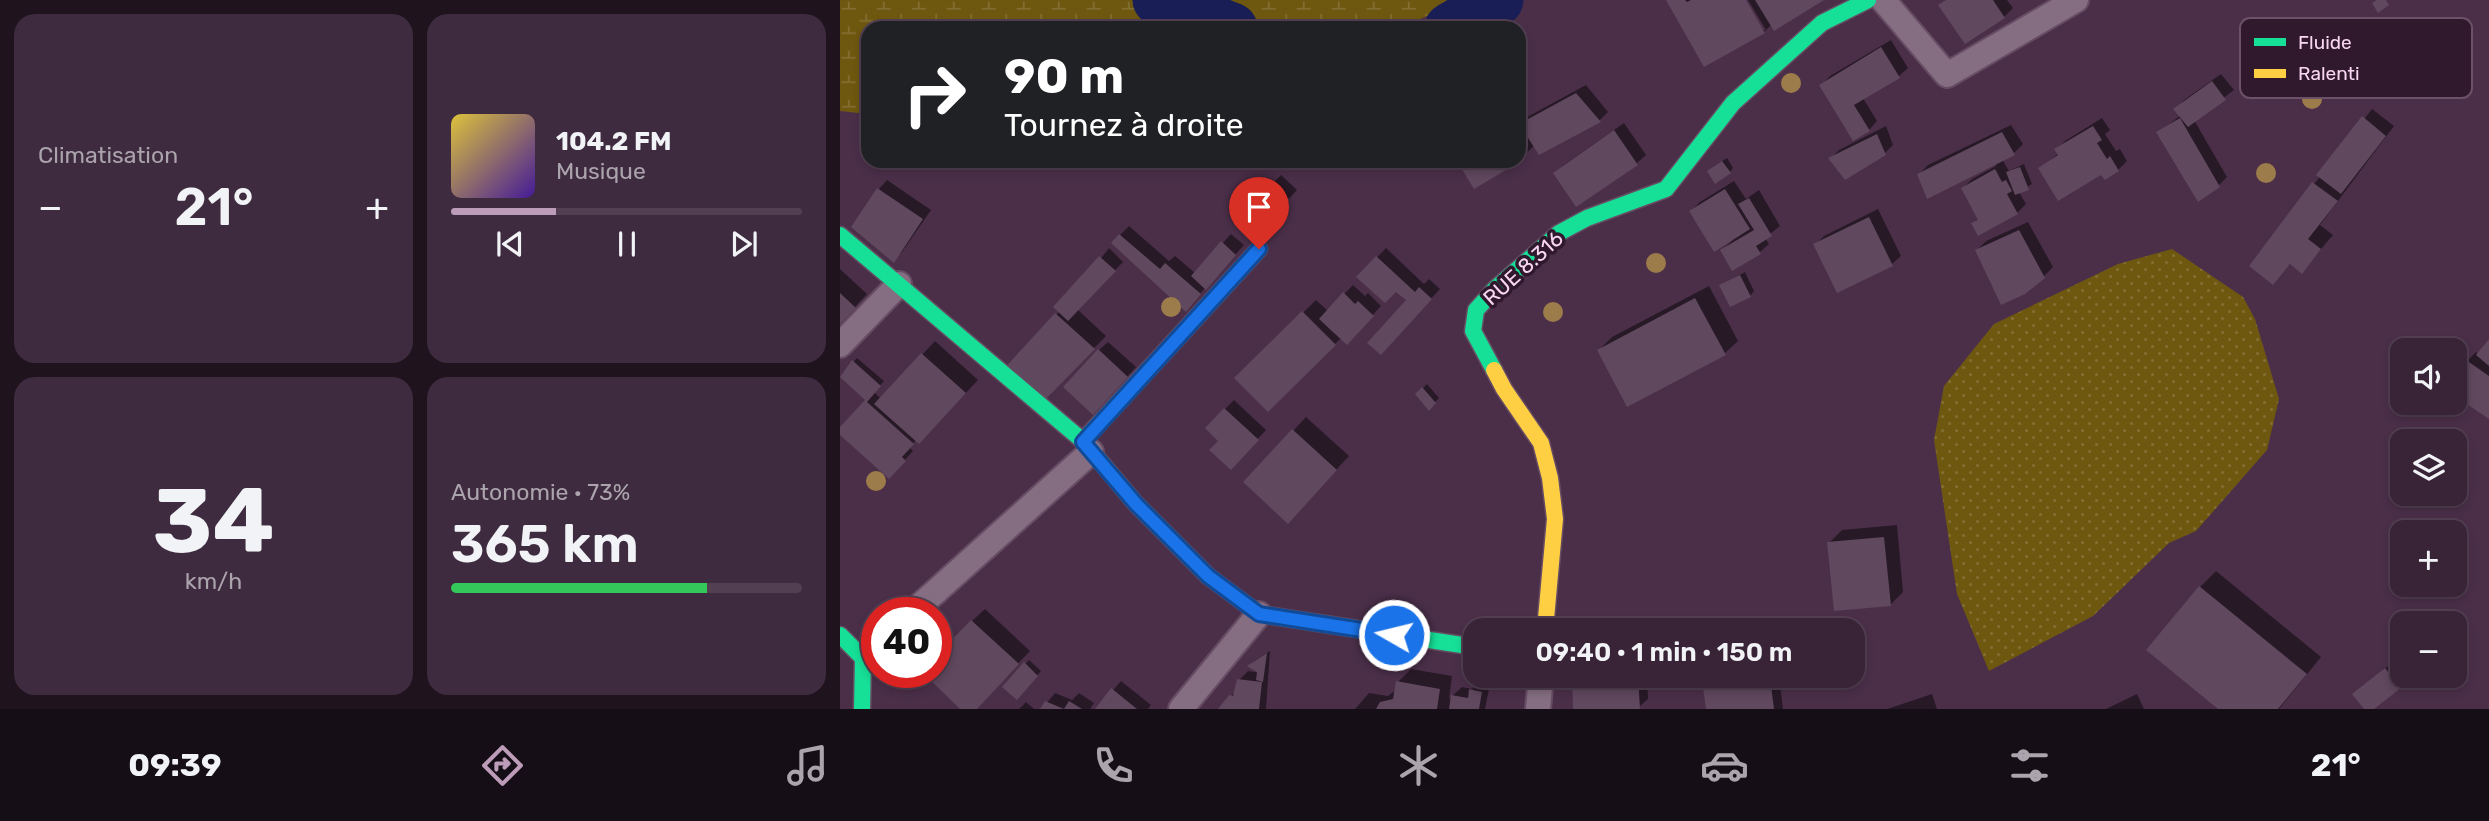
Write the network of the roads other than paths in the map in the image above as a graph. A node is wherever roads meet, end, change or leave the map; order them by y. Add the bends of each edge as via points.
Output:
1 (1868, 0) edge
2 (1884, 0) edge
3 (2076, 0) edge
4 (840, 235) edge
5 (1259, 249) dead end
6 (898, 284) junction
7 (840, 345) edge
8 (1087, 447) junction
9 (929, 597) edge
10 (1259, 614) junction
11 (1546, 618) edge
12 (840, 635) edge
13 (1463, 645) edge
14 (861, 647) edge
15 (865, 688) edge
16 (1540, 688) edge
17 (862, 709) edge
18 (1181, 709) edge
19 (1538, 709) edge

1 - 11 street, RUE 8.316 via 1822,23 1733,103 1666,189 1559,233 1476,310 1473,331 1504,389 1541,443 1550,478 1555,519
2 - 3 street via 1947,75
4 - 6 street
5 - 8 street
6 - 7 street
6 - 8 street
8 - 9 street
8 - 10 street via 1208,576
10 - 13 street
10 - 18 street
12 - 14 street
15 - 17 street
16 - 19 street

